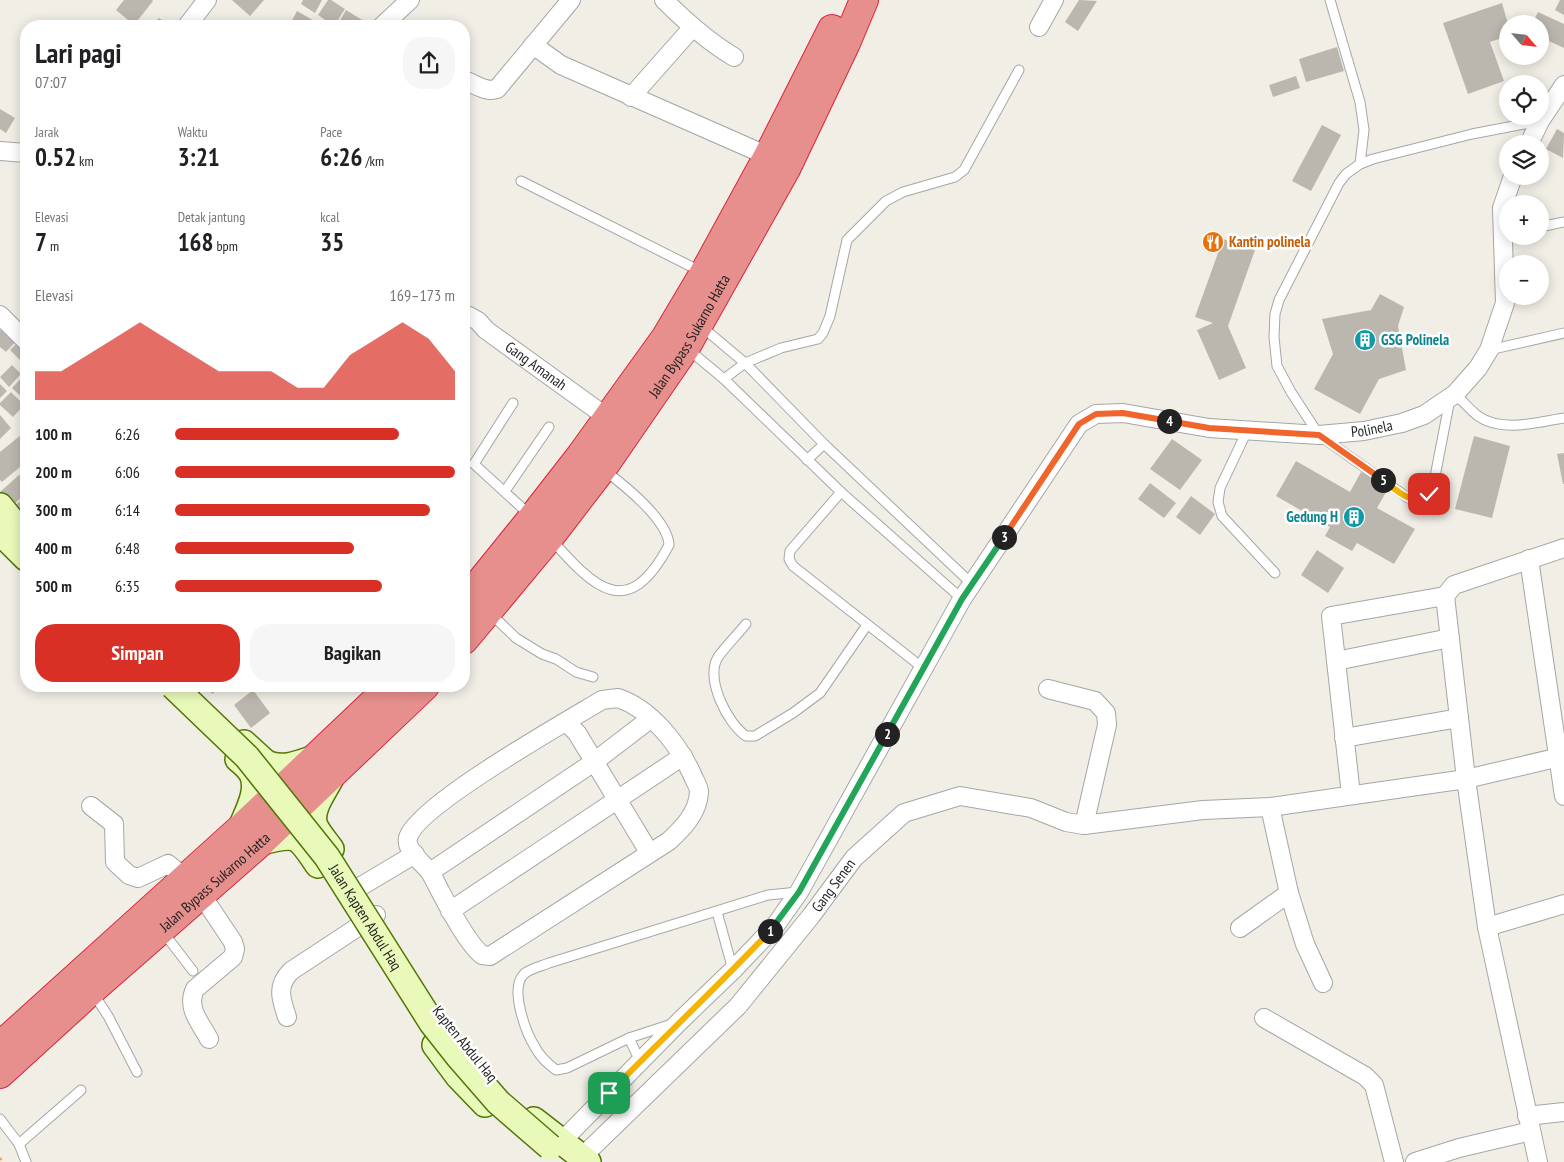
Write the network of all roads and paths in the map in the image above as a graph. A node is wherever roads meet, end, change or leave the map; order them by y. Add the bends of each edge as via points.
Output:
1 (207, 0) edge
2 (410, 0) edge
3 (571, 0) edge
4 (664, 0) edge
5 (844, 0) edge
6 (864, 0) edge
7 (1054, 0) edge
8 (1330, 0) edge
9 (192, 20) edge
10 (388, 20) edge
11 (1039, 27) dead end
12 (692, 28) junction
13 (533, 45) junction
14 (734, 56) dead end
15 (1019, 70) dead end
16 (470, 83) edge
17 (1564, 85) edge
18 (631, 97) junction
19 (1549, 108) edge
20 (1519, 125) edge
21 (0, 151) edge
22 (20, 153) edge
23 (768, 156) junction
24 (1360, 164) junction
25 (521, 181) dead end
26 (1564, 222) edge
27 (1549, 225) edge
28 (1505, 245) edge
29 (704, 273) junction
30 (0, 315) edge
31 (470, 317) edge
32 (1564, 332) edge
33 (20, 336) edge
34 (693, 336) junction
35 (1489, 350) junction
36 (744, 363) junction
37 (724, 379) junction
38 (1453, 396) junction
39 (513, 403) dead end
40 (608, 418) junction
41 (1564, 418) edge
42 (549, 427) dead end
43 (1247, 431) junction
44 (1319, 435) junction
45 (824, 444) junction
46 (807, 460) junction
47 (591, 462) junction
48 (505, 491) junction
49 (841, 492) junction
50 (0, 506) edge
51 (541, 528) junction
52 (17, 540) edge
53 (1564, 548) edge
54 (1529, 560) junction
55 (1275, 573) dead end
56 (972, 584) junction
57 (1445, 596) junction
58 (962, 599) junction
59 (476, 606) edge
60 (470, 623) edge
61 (746, 624) dead end
62 (867, 625) junction
63 (1450, 638) junction
64 (1336, 661) junction
65 (923, 668) junction
66 (593, 678) dead end
67 (1048, 689) dead end
68 (169, 692) edge
69 (179, 692) edge
70 (191, 692) edge
71 (386, 692) edge
72 (418, 692) edge
73 (1459, 718) junction
74 (650, 719) junction
75 (566, 722) junction
76 (1344, 738) junction
77 (683, 756) junction
78 (247, 757) junction
79 (1561, 757) edge
80 (594, 762) junction
81 (325, 766) junction
82 (1466, 779) junction
83 (1351, 796) junction
84 (1564, 796) edge
85 (617, 800) junction
86 (91, 806) dead end
87 (1270, 807) junction
88 (1084, 825) junction
89 (251, 835) junction
90 (314, 842) junction
91 (649, 852) junction
92 (415, 854) junction
93 (430, 872) junction
94 (193, 886) junction
95 (358, 888) junction
96 (799, 892) junction
97 (1289, 893) junction
98 (1564, 904) edge
99 (450, 911) junction
100 (717, 912) junction
101 (368, 920) junction
102 (1487, 927) junction
103 (1240, 928) dead end
104 (162, 930) junction
105 (733, 970) junction
106 (193, 971) dead end
107 (1324, 982) dead end
108 (85, 983) junction
109 (287, 1017) dead end
110 (1264, 1018) dead end
111 (680, 1021) junction
112 (209, 1038) dead end
113 (630, 1038) junction
114 (0, 1046) edge
115 (640, 1061) junction
116 (136, 1072) dead end
117 (0, 1074) edge
118 (81, 1090) dead end
119 (1564, 1112) edge
120 (0, 1119) edge
121 (1529, 1123) junction
122 (19, 1144) junction
123 (567, 1152) edge
124 (0, 1158) edge
125 (3, 1162) edge
126 (26, 1162) edge
127 (1394, 1162) edge
128 (1415, 1162) edge
129 (1538, 1162) edge

1 - 9 street
2 - 10 street
3 - 13 street
4 - 12 street
5 - 23 highway, Jalan Bypass Sukarno Hatta
6 - 34 highway, Jalan Bypass Sukarno Hatta via 786,170
7 - 11 street
8 - 24 lane via 1360,102 1364,130
12 - 14 street
12 - 18 street
13 - 16 street via 497,89 491,91
13 - 18 street via 561,65
15 - 36 lane via 964,170 954,177 903,192 886,201 847,240 830,316 818,339 781,348
17 - 19 street
18 - 23 street
20 - 24 lane
21 - 22 street
23 - 29 highway, Jalan Bypass Sukarno Hatta
24 - 44 lane via 1346,174 1331,195 1275,314 1277,366
25 - 29 lane
26 - 27 lane
28 - 35 street, Polinela via 1504,303
29 - 40 highway, Jalan Bypass Sukarno Hatta via 666,337
30 - 33 street
31 - 40 street, Gang Amanah
32 - 35 lane
34 - 36 lane
34 - 37 lane
34 - 47 highway, Jalan Bypass Sukarno Hatta
35 - 38 street, Polinela
36 - 37 lane
36 - 45 lane
37 - 46 lane
38 - 41 lane via 1480,417 1498,424 1516,426
38 - 44 street, Polinela via 1424,415 1402,424
38 - 44 lane via 1433,487 1422,499 1408,498
39 - 48 lane via 474,464
40 - 47 highway, Jalan Bypass Sukarno Hatta
42 - 48 lane
43 - 44 street, Polinela
43 - 55 lane via 1220,488 1218,502 1222,516
43 - 56 street, Polinela via 1123,413 1096,414 1087,418 1079,424
45 - 46 lane
45 - 56 lane
46 - 49 lane
47 - 51 highway, Jalan Bypass Sukarno Hatta
47 - 51 lane via 626,486 665,528 669,545 650,576 637,587 620,592 605,588 573,564
48 - 51 lane
49 - 58 lane
49 - 62 lane via 790,550 789,559 793,566
50 - 52 street
51 - 59 highway, Jalan Bypass Sukarno Hatta
53 - 54 street
54 - 57 street via 1454,585
54 - 79 street
56 - 58 street, Polinela
57 - 63 street
57 - 64 street via 1331,616
58 - 65 street, Polinela
59 - 60 highway, Jalan Bypass Sukarno Hatta
59 - 66 lane via 516,638 576,672
61 - 62 lane via 718,658 714,671 724,708 733,724 746,736 755,736 820,693
62 - 65 lane
63 - 64 street
63 - 73 street
64 - 76 street
65 - 96 street, Polinela
67 - 88 street via 1095,701 1106,713 1107,725
68 - 78 street
69 - 123 street, Jalan Kapten Abdul Haq, bridge via 247,757 327,857 432,1023 458,1056 498,1102
70 - 78 street
71 - 81 highway, Jalan Bypass Sukarno Hatta
72 - 81 highway, Jalan Bypass Sukarno Hatta
73 - 76 street
73 - 82 street
74 - 75 street via 632,703 618,698 602,700
74 - 77 street
74 - 80 street
75 - 80 street via 577,733
75 - 92 street via 477,776 436,806 408,838
76 - 83 street
77 - 85 street
77 - 91 street via 699,790 697,803 682,829
78 - 81 street via 278,766
78 - 89 street via 255,783
79 - 82 street, Gang Senen
79 - 84 street
80 - 85 street
80 - 93 street
81 - 89 highway, Jalan Bypass Sukarno Hatta
81 - 90 street, Kapten Abdul Haq via 314,813
82 - 83 street, Gang Senen
82 - 102 street
83 - 87 street, Gang Senen
85 - 91 street
85 - 99 street
86 - 94 street via 114,824 115,862 129,875 138,878 168,864
87 - 88 street, Gang Senen via 1203,810
87 - 97 street
88 - 123 street, Gang Senen via 1066,822 1031,808 960,796 904,813 854,858 738,1006
89 - 90 street, Kapten Abdul Haq via 290,836
89 - 94 highway, Jalan Bypass Sukarno Hatta
90 - 95 street, Kapten Abdul Haq
90 - 101 street, Kapten Abdul Haq
91 - 99 street via 490,956 479,952
92 - 93 street
92 - 95 street
93 - 99 street
94 - 104 highway, Jalan Bypass Sukarno Hatta
94 - 108 highway, Jalan Bypass Sukarno Hatta
94 - 112 street via 235,949 233,957 192,996 191,1007
95 - 101 street, Kapten Abdul Haq
96 - 100 lane via 768,895
96 - 105 street, Polinela via 775,926
97 - 103 street
97 - 107 street via 1305,944
98 - 102 street
100 - 105 lane
100 - 113 lane via 549,963 524,974 518,984 520,1012 534,1047 556,1070 567,1068
101 - 109 street via 283,979 281,997
101 - 123 street, Kapten Abdul Haq via 419,1023 466,1068 503,1122
102 - 121 street
104 - 106 lane
104 - 108 highway, Jalan Bypass Sukarno Hatta
105 - 111 street, Polinela
108 - 114 highway, Jalan Bypass Sukarno Hatta
108 - 116 lane via 108,1016
108 - 117 highway, Jalan Bypass Sukarno Hatta
110 - 127 street via 1365,1076 1374,1085
111 - 113 lane
111 - 115 street, Polinela
113 - 115 lane
115 - 123 street, Polinela
118 - 122 lane
119 - 121 street
120 - 122 lane
121 - 128 street
121 - 129 street
122 - 126 lane
124 - 125 path

